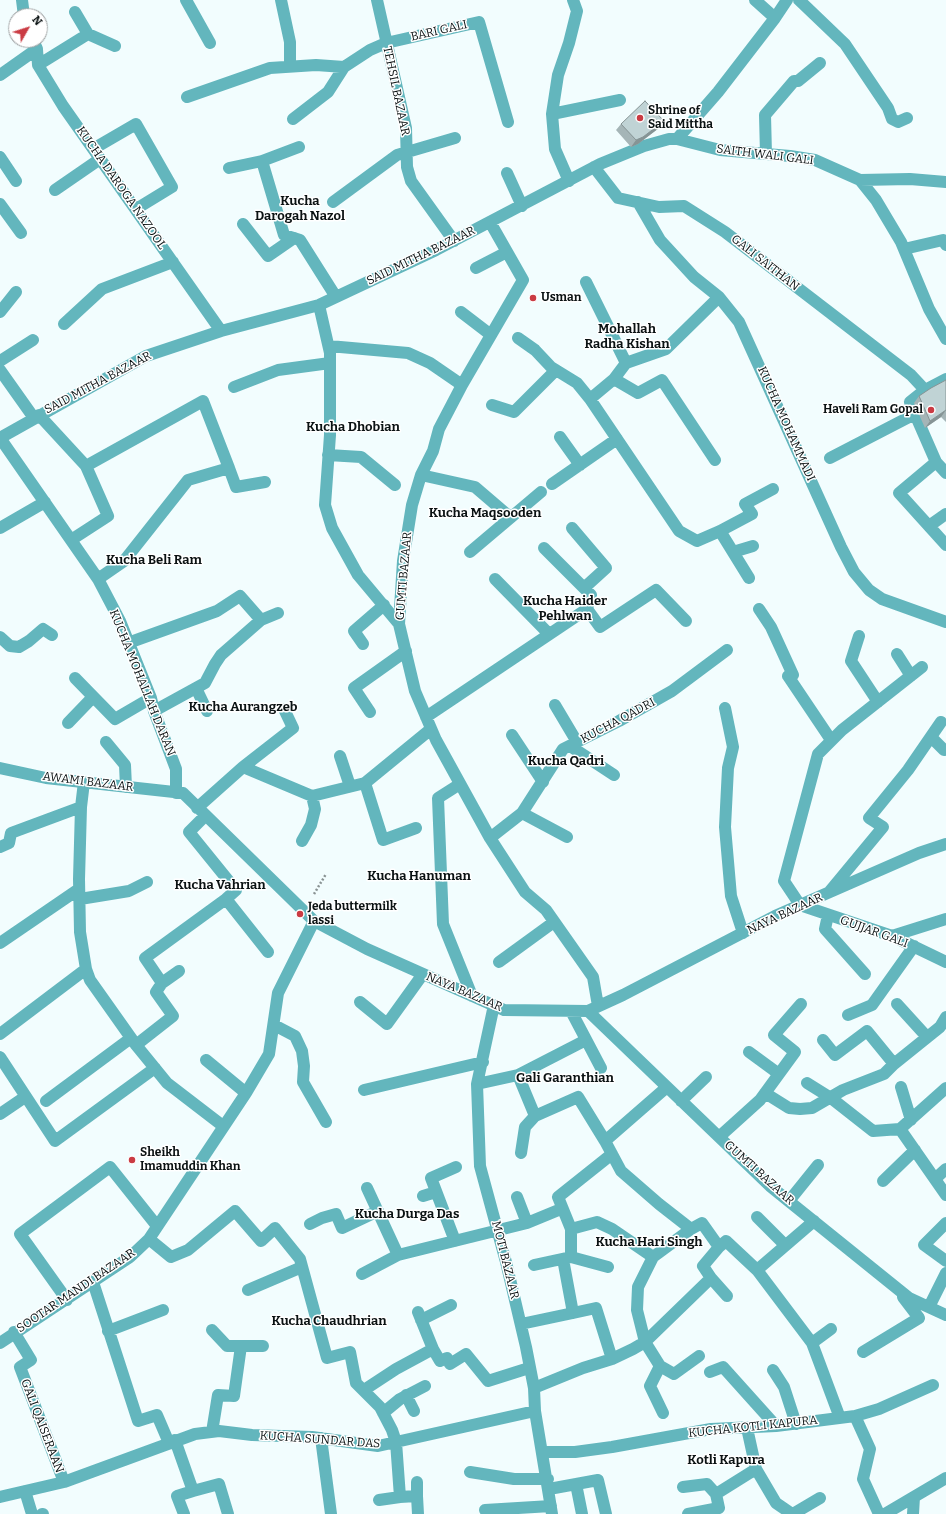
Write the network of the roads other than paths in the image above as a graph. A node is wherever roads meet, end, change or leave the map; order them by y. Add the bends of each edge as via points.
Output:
1 (186, 0) edge
2 (281, 0) edge
3 (377, 0) edge
4 (573, 0) edge
5 (755, 0) edge
6 (787, 0) edge
7 (799, 0) edge
8 (75, 12) dead end
9 (775, 18) junction
10 (88, 34) junction
11 (210, 43) dead end
12 (386, 43) junction
13 (115, 46) dead end
14 (30, 48) edge
15 (36, 48) edge
16 (820, 63) dead end
17 (38, 65) junction
18 (290, 66) junction
19 (344, 67) junction
20 (0, 75) edge
21 (186, 96) dead end
22 (620, 100) dead end
23 (552, 114) junction
24 (908, 118) dead end
25 (293, 119) dead end
26 (508, 122) dead end
27 (455, 138) dead end
28 (677, 139) junction
29 (299, 147) dead end
30 (93, 148) junction
31 (407, 153) junction
32 (766, 154) junction
33 (0, 157) edge
34 (100, 159) junction
35 (262, 161) junction
36 (594, 167) junction
37 (229, 168) dead end
38 (507, 173) dead end
39 (860, 180) junction
40 (16, 181) dead end
41 (569, 181) junction
42 (946, 182) edge
43 (55, 190) dead end
44 (333, 202) dead end
45 (638, 202) junction
46 (0, 204) edge
47 (522, 206) junction
48 (136, 209) junction
49 (490, 222) junction
50 (243, 224) dead end
51 (21, 233) dead end
52 (294, 238) junction
53 (454, 241) junction
54 (946, 245) edge
55 (904, 249) junction
56 (507, 252) junction
57 (173, 262) junction
58 (476, 268) dead end
59 (586, 282) dead end
60 (16, 292) dead end
61 (336, 297) junction
62 (719, 297) junction
63 (319, 305) junction
64 (0, 312) edge
65 (461, 312) dead end
66 (64, 324) dead end
67 (221, 331) junction
68 (491, 335) junction
69 (518, 338) dead end
70 (946, 339) edge
71 (33, 340) dead end
72 (329, 346) junction
73 (0, 361) edge
74 (330, 363) junction
75 (626, 363) junction
76 (0, 370) edge
77 (556, 370) junction
78 (614, 379) junction
79 (946, 379) edge
80 (462, 385) junction
81 (234, 387) dead end
82 (925, 390) junction
83 (590, 399) junction
84 (492, 405) dead end
85 (915, 414) junction
86 (36, 416) junction
87 (560, 437) dead end
88 (0, 438) edge
89 (617, 439) junction
90 (328, 454) junction
91 (830, 458) dead end
92 (715, 460) dead end
93 (936, 462) junction
94 (580, 465) junction
95 (86, 466) junction
96 (228, 468) junction
97 (946, 473) edge
98 (421, 474) junction
99 (265, 482) dead end
100 (552, 484) dead end
101 (395, 485) dead end
102 (773, 489) dead end
103 (541, 492) dead end
104 (45, 502) junction
105 (946, 514) edge
106 (510, 517) junction
107 (929, 526) junction
108 (0, 528) edge
109 (572, 528) dead end
110 (720, 531) junction
111 (71, 540) junction
112 (946, 545) edge
113 (753, 546) dead end
114 (544, 548) dead end
115 (470, 552) dead end
116 (733, 552) junction
117 (749, 578) dead end
118 (98, 579) junction
119 (495, 579) dead end
120 (584, 588) junction
121 (384, 605) junction
122 (587, 609) junction
123 (759, 609) dead end
124 (278, 613) dead end
125 (261, 620) junction
126 (686, 621) dead end
127 (946, 622) edge
128 (399, 624) junction
129 (549, 634) junction
130 (52, 635) dead end
131 (858, 636) dead end
132 (0, 637) edge
133 (128, 643) junction
134 (363, 644) dead end
135 (727, 650) dead end
136 (406, 651) junction
137 (897, 654) dead end
138 (922, 667) dead end
139 (912, 676) junction
140 (75, 678) dead end
141 (196, 688) junction
142 (93, 697) junction
143 (151, 698) junction
144 (878, 702) junction
145 (555, 705) dead end
146 (725, 708) dead end
147 (284, 709) dead end
148 (207, 710) dead end
149 (154, 711) junction
150 (370, 712) dead end
151 (426, 716) junction
152 (941, 722) dead end
153 (68, 723) dead end
154 (432, 729) junction
155 (512, 735) dead end
156 (931, 737) junction
157 (831, 740) junction
158 (106, 742) dead end
159 (573, 744) junction
160 (944, 750) dead end
161 (340, 756) dead end
162 (243, 767) junction
163 (0, 768) edge
164 (614, 775) dead end
165 (84, 782) junction
166 (543, 782) junction
167 (365, 783) junction
168 (460, 784) junction
169 (350, 786) junction
170 (126, 787) junction
171 (176, 793) junction
172 (312, 796) junction
173 (81, 807) junction
174 (201, 812) junction
175 (522, 813) junction
176 (416, 828) dead end
177 (567, 837) dead end
178 (490, 838) junction
179 (302, 841) dead end
180 (946, 844) edge
181 (0, 846) edge
182 (147, 882) dead end
183 (828, 893) junction
184 (80, 894) junction
185 (226, 900) junction
186 (800, 905) junction
187 (828, 915) junction
188 (946, 919) edge
189 (314, 921) junction
190 (554, 922) junction
191 (743, 933) junction
192 (892, 936) junction
193 (0, 942) edge
194 (914, 946) junction
195 (268, 952) dead end
196 (499, 962) dead end
197 (946, 962) edge
198 (86, 968) junction
199 (179, 970) dead end
200 (423, 974) junction
201 (865, 974) dead end
202 (162, 983) junction
203 (472, 996) junction
204 (360, 1002) dead end
205 (801, 1004) dead end
206 (897, 1004) dead end
207 (494, 1005) junction
208 (593, 1009) junction
209 (571, 1011) junction
210 (848, 1015) dead end
211 (946, 1017) edge
212 (274, 1025) junction
213 (0, 1034) edge
214 (927, 1037) junction
215 (586, 1040) junction
216 (823, 1040) dead end
217 (134, 1041) junction
218 (749, 1052) dead end
219 (0, 1057) edge
220 (206, 1060) dead end
221 (483, 1062) junction
222 (894, 1064) junction
223 (155, 1068) junction
224 (600, 1068) dead end
225 (518, 1074) junction
226 (778, 1074) junction
227 (706, 1077) dead end
228 (806, 1083) dead end
229 (477, 1084) junction
230 (667, 1087) junction
231 (901, 1087) dead end
232 (946, 1088) edge
233 (364, 1090) dead end
234 (246, 1093) junction
235 (765, 1093) junction
236 (25, 1097) junction
237 (831, 1098) junction
238 (46, 1101) dead end
239 (681, 1101) junction
240 (0, 1114) edge
241 (535, 1116) junction
242 (911, 1120) junction
243 (326, 1122) dead end
244 (223, 1126) junction
245 (900, 1129) junction
246 (719, 1137) junction
247 (605, 1141) junction
248 (915, 1150) junction
249 (521, 1152) dead end
250 (612, 1154) junction
251 (818, 1165) dead end
252 (456, 1166) dead end
253 (946, 1169) edge
254 (935, 1179) junction
255 (882, 1181) dead end
256 (367, 1188) dead end
257 (436, 1192) junction
258 (423, 1196) dead end
259 (946, 1196) edge
260 (517, 1197) dead end
261 (789, 1202) junction
262 (562, 1209) junction
263 (378, 1211) junction
264 (757, 1217) dead end
265 (814, 1221) junction
266 (527, 1223) junction
267 (946, 1223) edge
268 (310, 1224) dead end
269 (157, 1226) junction
270 (571, 1229) junction
271 (691, 1230) junction
272 (498, 1231) junction
273 (149, 1239) junction
274 (455, 1241) junction
275 (785, 1245) junction
276 (719, 1247) junction
277 (398, 1255) junction
278 (653, 1257) junction
279 (567, 1258) junction
280 (946, 1261) edge
281 (534, 1265) dead end
282 (302, 1267) junction
283 (608, 1267) dead end
284 (757, 1270) junction
285 (946, 1272) edge
286 (362, 1274) dead end
287 (711, 1278) junction
288 (93, 1282) junction
289 (896, 1288) junction
290 (248, 1290) dead end
291 (728, 1296) dead end
292 (67, 1300) junction
293 (451, 1305) dead end
294 (928, 1307) junction
295 (162, 1310) dead end
296 (573, 1313) junction
297 (946, 1315) edge
298 (521, 1324) junction
299 (831, 1329) dead end
300 (212, 1330) dead end
301 (108, 1331) junction
302 (5, 1337) edge
303 (644, 1342) junction
304 (812, 1343) junction
305 (241, 1346) junction
306 (263, 1346) dead end
307 (433, 1349) junction
308 (863, 1352) dead end
309 (699, 1356) dead end
310 (612, 1359) junction
311 (660, 1366) junction
312 (529, 1368) junction
313 (773, 1370) dead end
314 (710, 1372) dead end
315 (933, 1385) dead end
316 (425, 1386) dead end
317 (534, 1388) junction
318 (364, 1390) junction
319 (406, 1396) junction
320 (414, 1411) dead end
321 (535, 1411) junction
322 (383, 1413) junction
323 (663, 1414) dead end
324 (855, 1416) junction
325 (840, 1418) junction
326 (796, 1424) junction
327 (776, 1426) junction
328 (747, 1428) junction
329 (212, 1432) junction
330 (321, 1438) junction
331 (172, 1442) junction
332 (396, 1442) junction
333 (543, 1452) junction
334 (756, 1469) junction
335 (470, 1472) dead end
336 (946, 1478) edge
337 (64, 1482) junction
338 (417, 1482) dead end
339 (548, 1484) junction
340 (576, 1484) junction
341 (683, 1487) dead end
342 (25, 1490) junction
343 (193, 1491) junction
344 (716, 1494) junction
345 (417, 1496) junction
346 (0, 1497) edge
347 (400, 1497) junction
348 (914, 1497) junction
349 (820, 1498) dead end
350 (379, 1500) dead end
351 (484, 1510) dead end
352 (552, 1510) edge
353 (32, 1514) edge
354 (184, 1514) edge
355 (228, 1514) edge
356 (331, 1514) edge
357 (418, 1514) edge
358 (582, 1514) edge
359 (606, 1514) edge
360 (688, 1514) edge
361 (792, 1514) edge
362 (879, 1514) edge
363 (885, 1514) edge
364 (913, 1514) edge

1 - 11 street
2 - 18 street via 290,42
3 - 12 street, TEHSIL BAZAAR
4 - 23 street via 577,11 558,76
5 - 9 street
6 - 9 street
7 - 24 street via 845,44 888,108 892,119 898,122
8 - 10 street
9 - 28 street via 718,92
10 - 13 street
10 - 17 street
12 - 19 street, BARI GALI
12 - 26 street, BARI GALI via 479,22
12 - 31 street, TEHSIL BAZAAR via 406,128
14 - 20 street
15 - 17 street, KUCHA DAROGA NAZOOL
16 - 32 street via 798,81 794,80 765,115
17 - 30 street, KUCHA DAROGA NAZOOL
18 - 19 street
18 - 21 street via 270,68
19 - 25 street via 328,92
22 - 23 street
23 - 41 street via 555,149
27 - 31 street
28 - 32 street, SAITH WALI GALI via 720,150
28 - 36 street, SAID MITHA BAZAAR via 644,146
29 - 35 street
30 - 34 street, KUCHA DAROGA NAZOOL
30 - 48 street via 136,124 172,187
31 - 44 street via 397,156
31 - 53 street, TEHSIL BAZAAR via 411,181
32 - 39 street, SAITH WALI GALI via 815,160
33 - 40 street
34 - 43 street
34 - 48 street, KUCHA DAROGA NAZOOL
35 - 37 street
35 - 52 street via 284,235
36 - 41 street, SAID MITHA BAZAAR
36 - 45 street, GALI SAITHAN via 618,198
38 - 47 street
39 - 42 street, SAITH WALI GALI via 910,179
39 - 55 street via 876,200
41 - 47 street, SAID MITHA BAZAAR
45 - 62 street, KUCHA MOHAMMADI via 660,240 694,277
45 - 82 street, GALI SAITHAN via 659,207 684,206 700,215 911,375
46 - 51 street
47 - 49 street, SAID MITHA BAZAAR
48 - 57 street, KUCHA DAROGA NAZOOL
49 - 53 street, SAID MITHA BAZAAR
49 - 56 street, GUMTI BAZAAR
50 - 52 street via 268,256
52 - 61 street via 300,240
53 - 61 street, SAID MITHA BAZAAR
54 - 55 street via 943,240
55 - 70 street via 929,310
56 - 58 street
56 - 68 street, GUMTI BAZAAR via 523,280
57 - 66 street via 102,289
57 - 67 street, KUCHA DAROGA NAZOOL
59 - 75 street
60 - 64 street
61 - 63 street, SAID MITHA BAZAAR
62 - 75 street via 666,349
62 - 127 street, KUCHA MOHAMMADI via 739,322 854,572 869,590 882,599
63 - 67 street, SAID MITHA BAZAAR
63 - 72 street
65 - 68 street
67 - 86 street, SAID MITHA BAZAAR via 146,356
68 - 80 street, GUMTI BAZAAR
69 - 77 street
71 - 73 street
72 - 74 street
72 - 80 street via 408,353 430,363
74 - 81 street via 278,370
74 - 90 street
75 - 78 street
76 - 86 street
77 - 83 street via 577,383
77 - 84 street via 514,412
78 - 83 street
78 - 92 street via 638,393 662,380
79 - 82 street
80 - 98 street, GUMTI BAZAAR via 439,429 433,451
82 - 85 street via 910,402
83 - 89 street
85 - 91 street
85 - 93 street
86 - 88 street, SAID MITHA BAZAAR
86 - 95 street
87 - 94 street
88 - 104 street, KUCHA MOHALLAH DARAN
89 - 94 street
89 - 110 street via 679,531 697,541
90 - 101 street via 361,456
90 - 121 street via 325,505 332,528 358,575
93 - 97 street
93 - 107 street via 899,493
94 - 100 street
95 - 96 street via 203,401
95 - 111 street via 108,516
96 - 99 street via 236,487
96 - 118 street via 188,480 124,561
98 - 106 street via 475,487
98 - 128 street, GUMTI BAZAAR via 412,505 403,561
102 - 110 street via 745,504 752,514
103 - 106 street
104 - 108 street
104 - 111 street, KUCHA MOHALLAH DARAN
105 - 107 street
106 - 115 street
107 - 112 street
109 - 120 street via 606,568
110 - 116 street
111 - 118 street, KUCHA MOHALLAH DARAN
113 - 116 street
114 - 120 street
116 - 117 street
118 - 133 street, KUCHA MOHALLAH DARAN via 120,621
119 - 129 street
120 - 122 street via 591,595
121 - 128 street
121 - 134 street via 354,631
122 - 126 street via 600,627 656,590
122 - 129 street
123 - 157 street via 793,674 788,676
124 - 125 street
125 - 133 street via 240,596 217,611
125 - 141 street via 222,655 205,683
128 - 136 street, GUMTI BAZAAR
129 - 151 street
130 - 132 street via 43,629 20,647 10,646
131 - 144 street via 851,661
133 - 143 street, KUCHA MOHALLAH DARAN
135 - 159 street, KUCHA QADRI via 672,691 619,722
136 - 150 street via 354,688
136 - 151 street, GUMTI BAZAAR via 415,691
137 - 139 street
138 - 139 street
139 - 144 street
140 - 142 street
141 - 148 street
141 - 149 street
142 - 143 street via 115,719
142 - 153 street
143 - 149 street, KUCHA MOHALLAH DARAN
144 - 157 street
145 - 159 street
146 - 191 street via 733,747 728,768 725,827 731,896
147 - 162 street via 293,728
149 - 171 street, KUCHA MOHALLAH DARAN via 176,769
151 - 154 street, GUMTI BAZAAR
152 - 156 street
154 - 167 street
154 - 168 street, GUMTI BAZAAR
155 - 166 street
156 - 160 street
156 - 183 street via 869,818 882,827
157 - 186 street via 818,754 784,881
158 - 170 street via 124,765
159 - 164 street
159 - 166 street, KUCHA QADRI via 563,749
161 - 169 street
162 - 172 street
162 - 174 street
163 - 165 street, AWAMI BAZAAR via 46,778
165 - 170 street, AWAMI BAZAAR
165 - 173 street
166 - 175 street, KUCHA QADRI
167 - 169 street
167 - 176 street via 383,840
168 - 178 street, GUMTI BAZAAR
168 - 203 street via 438,798 443,924
169 - 172 street
170 - 171 street, AWAMI BAZAAR
171 - 174 street, NAYA BAZAAR via 183,793
172 - 179 street via 315,808 311,825
173 - 181 street via 11,833 9,843
173 - 184 street
174 - 185 street via 189,832 236,890
174 - 189 street, NAYA BAZAAR
175 - 177 street
175 - 178 street, KUCHA QADRI
178 - 190 street, GUMTI BAZAAR via 525,892 546,910
180 - 183 street, NAYA BAZAAR via 919,853
182 - 184 street via 129,891
183 - 186 street, NAYA BAZAAR
184 - 193 street
184 - 198 street via 80,932
185 - 195 street
185 - 202 street via 145,958
186 - 187 street, GUJJAR GALI
186 - 191 street, NAYA BAZAAR
187 - 192 street, GUJJAR GALI
187 - 201 street via 825,929
188 - 192 street
189 - 200 street, NAYA BAZAAR via 367,949
189 - 212 street, SOOTAR MANDI BAZAAR via 278,993
190 - 196 street
190 - 208 street, GUMTI BAZAAR via 593,977
191 - 208 street, NAYA BAZAAR
192 - 194 street, GUJJAR GALI
194 - 197 street, GUJJAR GALI
194 - 210 street via 872,1005
198 - 213 street
198 - 217 street via 90,980
199 - 202 street
200 - 203 street, NAYA BAZAAR
200 - 204 street via 387,1024
202 - 217 street via 156,992 173,1016
203 - 207 street, NAYA BAZAAR
205 - 226 street via 774,1035 795,1052
206 - 214 street
207 - 209 street, NAYA BAZAAR via 504,1010
207 - 221 street, MOTI BAZAAR
208 - 209 street, NAYA BAZAAR
208 - 230 street, GUMTI BAZAAR
209 - 215 street
211 - 214 street via 940,1027
212 - 234 street, SOOTAR MANDI BAZAAR via 270,1054
212 - 243 street via 295,1036 302,1051 303,1082
214 - 222 street
215 - 224 street
215 - 225 street
216 - 222 street via 835,1055 867,1031
217 - 223 street
217 - 238 street
218 - 226 street
219 - 236 street
220 - 234 street
221 - 229 street, MOTI BAZAAR
221 - 233 street
222 - 237 street via 884,1074 843,1090
223 - 236 street via 55,1141
223 - 244 street via 167,1083
225 - 229 street
225 - 241 street
226 - 235 street
227 - 239 street
228 - 237 street
229 - 272 street, MOTI BAZAAR via 480,1166
230 - 239 street, GUMTI BAZAAR
230 - 247 street
231 - 242 street
232 - 242 street
234 - 244 street, SOOTAR MANDI BAZAAR
235 - 237 street via 789,1108 800,1109 812,1108
235 - 246 street
236 - 240 street
237 - 245 street via 873,1131
239 - 246 street, GUMTI BAZAAR
241 - 247 street via 578,1097
241 - 249 street via 524,1127
242 - 245 street
244 - 269 street, SOOTAR MANDI BAZAAR
245 - 248 street
246 - 261 street, GUMTI BAZAAR
247 - 250 street
248 - 254 street
248 - 255 street
250 - 262 street via 558,1197
250 - 271 street via 621,1171
251 - 261 street
252 - 257 street via 431,1178
253 - 254 street
254 - 259 street
256 - 263 street
257 - 258 street
257 - 274 street
260 - 266 street
261 - 265 street, GUMTI BAZAAR
262 - 266 street
262 - 270 street
263 - 268 street via 342,1228 336,1214
263 - 277 street
264 - 275 street
265 - 275 street
265 - 289 street, GUMTI BAZAAR
266 - 272 street
267 - 280 street via 924,1244
269 - 273 street, SOOTAR MANDI BAZAAR
269 - 292 street via 110,1167 20,1234
270 - 278 street via 597,1222 612,1229
270 - 279 street
271 - 276 street via 702,1223
271 - 278 street
272 - 274 street
272 - 298 street, MOTI BAZAAR
273 - 282 street via 171,1257 188,1250 235,1211 261,1241 275,1228 300,1259
273 - 288 street, SOOTAR MANDI BAZAAR via 130,1257
274 - 277 street
275 - 284 street
276 - 284 street via 726,1241
276 - 287 street via 703,1266
277 - 286 street
278 - 303 street via 638,1287 636,1310
279 - 281 street
279 - 283 street
279 - 296 street
282 - 290 street
282 - 318 street via 327,1358 350,1352 356,1383
284 - 304 street
285 - 294 street
287 - 291 street
287 - 303 street
288 - 292 street, SOOTAR MANDI BAZAAR
288 - 301 street
289 - 294 street, GUMTI BAZAAR
289 - 308 street via 919,1318
292 - 302 street, SOOTAR MANDI BAZAAR
293 - 307 street via 420,1316
294 - 297 street, GUMTI BAZAAR
295 - 301 street
296 - 298 street
296 - 310 street via 596,1308
298 - 312 street, MOTI BAZAAR
299 - 304 street
300 - 305 street via 227,1346
301 - 331 street via 138,1421 157,1415
302 - 337 street, GALI QAISERAAN via 31,1360 20,1368
303 - 310 street
303 - 311 street
304 - 325 street
305 - 306 street
305 - 329 street via 234,1396 218,1395
307 - 312 street via 440,1361 447,1358 450,1364 466,1354 488,1381
307 - 318 street
309 - 311 street via 674,1374
310 - 317 street
311 - 323 street via 650,1386
312 - 317 street, MOTI BAZAAR
313 - 326 street via 784,1387
314 - 327 street via 723,1367
315 - 324 street, KUCHA KOTLI KAPURA via 879,1409
316 - 319 street
317 - 321 street, MOTI BAZAAR
318 - 322 street
319 - 320 street
319 - 322 street
321 - 332 street, KUCHA SUNDAR DAS
321 - 333 street, MOTI BAZAAR
322 - 332 street
324 - 325 street, KUCHA KOTLI KAPURA
324 - 362 street via 870,1449 863,1479
325 - 326 street, KUCHA KOTLI KAPURA
326 - 327 street, KUCHA KOTLI KAPURA
327 - 328 street, KUCHA KOTLI KAPURA
328 - 333 street, KUCHA KOTLI KAPURA via 711,1429 574,1452
328 - 334 street
329 - 330 street, KUCHA SUNDAR DAS
329 - 331 street, KUCHA SUNDAR DAS via 195,1434
330 - 332 street, KUCHA SUNDAR DAS via 378,1446
330 - 356 street
331 - 337 street, KUCHA SUNDAR DAS
331 - 343 street
332 - 347 street
333 - 339 street, MOTI BAZAAR
334 - 344 street
334 - 361 street via 776,1504
335 - 339 street
336 - 348 street
337 - 342 street, KUCHA SUNDAR DAS
338 - 345 street
339 - 340 street
339 - 352 street, MOTI BAZAAR
340 - 358 street
340 - 359 street via 598,1480
341 - 344 street via 707,1484
342 - 346 street, KUCHA SUNDAR DAS
342 - 353 street
343 - 354 street via 177,1496
343 - 355 street via 219,1484
344 - 360 street via 719,1508
345 - 347 street
345 - 357 street
347 - 350 street
348 - 363 street
348 - 364 street
349 - 361 street
351 - 352 street

